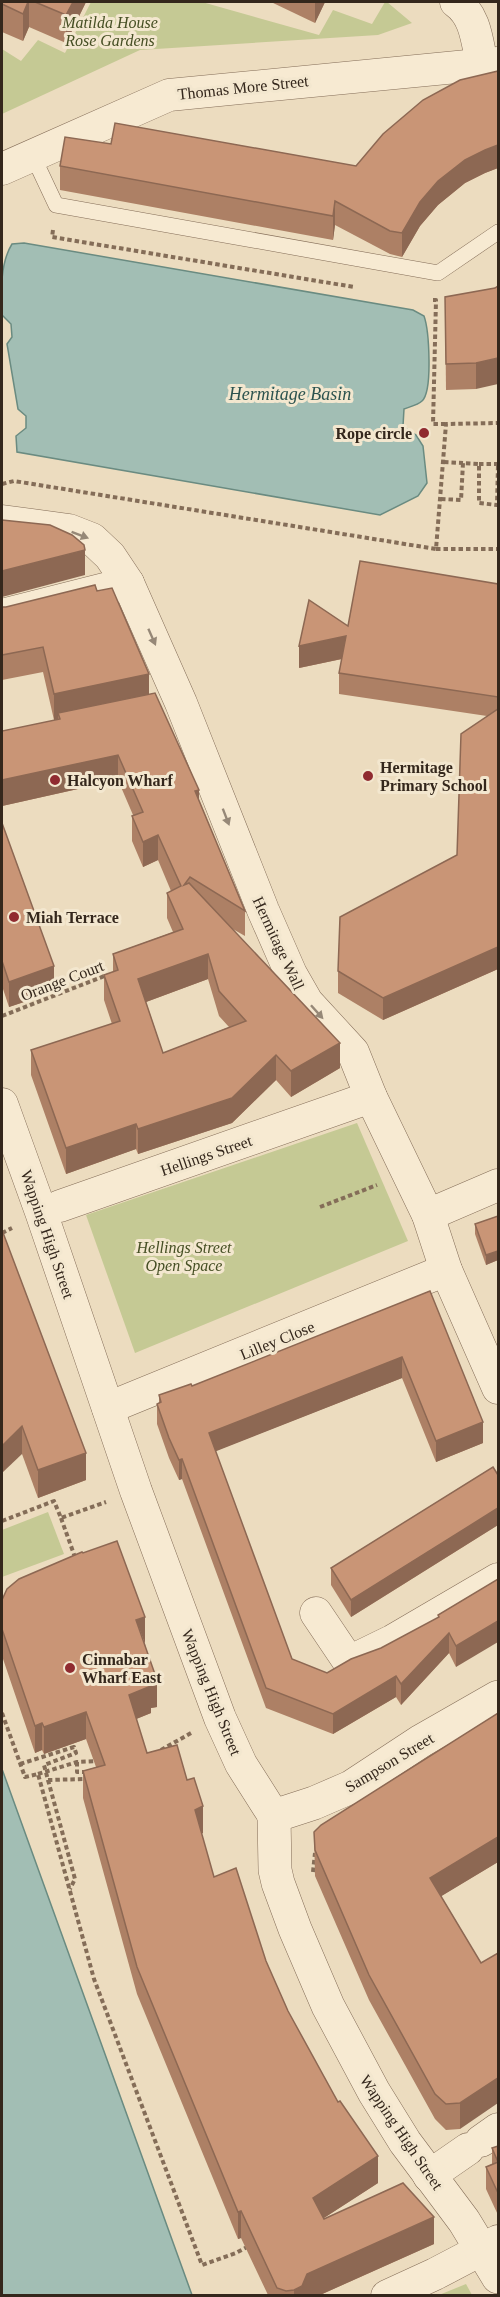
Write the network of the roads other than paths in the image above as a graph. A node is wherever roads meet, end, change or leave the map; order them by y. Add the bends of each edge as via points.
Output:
1 (456, 2) edge
2 (490, 63) edge
3 (32, 154) junction
4 (2, 169) edge
5 (498, 232) edge
6 (2, 521) edge
7 (128, 583) junction
8 (2, 615) edge
9 (371, 1097) junction
10 (2, 1104) edge
11 (498, 1185) edge
12 (50, 1209) junction
13 (428, 1215) junction
14 (446, 1270) junction
15 (498, 1388) edge
16 (108, 1408) junction
17 (498, 1579) edge
18 (315, 1613) dead end
19 (498, 1697) edge
20 (274, 1816) junction
21 (482, 2140) edge
22 (429, 2175) junction
23 (490, 2245) edge
24 (498, 2277) edge
25 (387, 2295) edge

1 - 2 street via 472,20
2 - 3 street, Thomas More Street via 169,95
3 - 4 street, Thomas More Street
3 - 5 lane via 56,205 438,273
6 -> 7 street, Hermitage Wall via 69,530 92,539 110,556
7 - 8 street
7 -> 9 street, Hermitage Wall via 172,705 291,974 307,1002 353,1052
9 - 12 street, Hellings Street
9 - 13 street, Hermitage Wall
10 - 12 street, Wapping High Street
11 - 13 street
12 - 16 street, Wapping High Street
13 - 14 street
14 - 15 street
14 - 16 street, Lilley Close
16 - 20 street, Wapping High Street via 220,1718
17 - 18 street via 349,1662
19 - 20 street, Sampson Street via 351,1786
20 - 22 street, Wapping High Street via 275,1870 309,1964 364,2075
21 - 22 street
22 - 23 street, Wapping High Street via 464,2221
23 - 24 street, Wapping High Street
23 - 25 street

